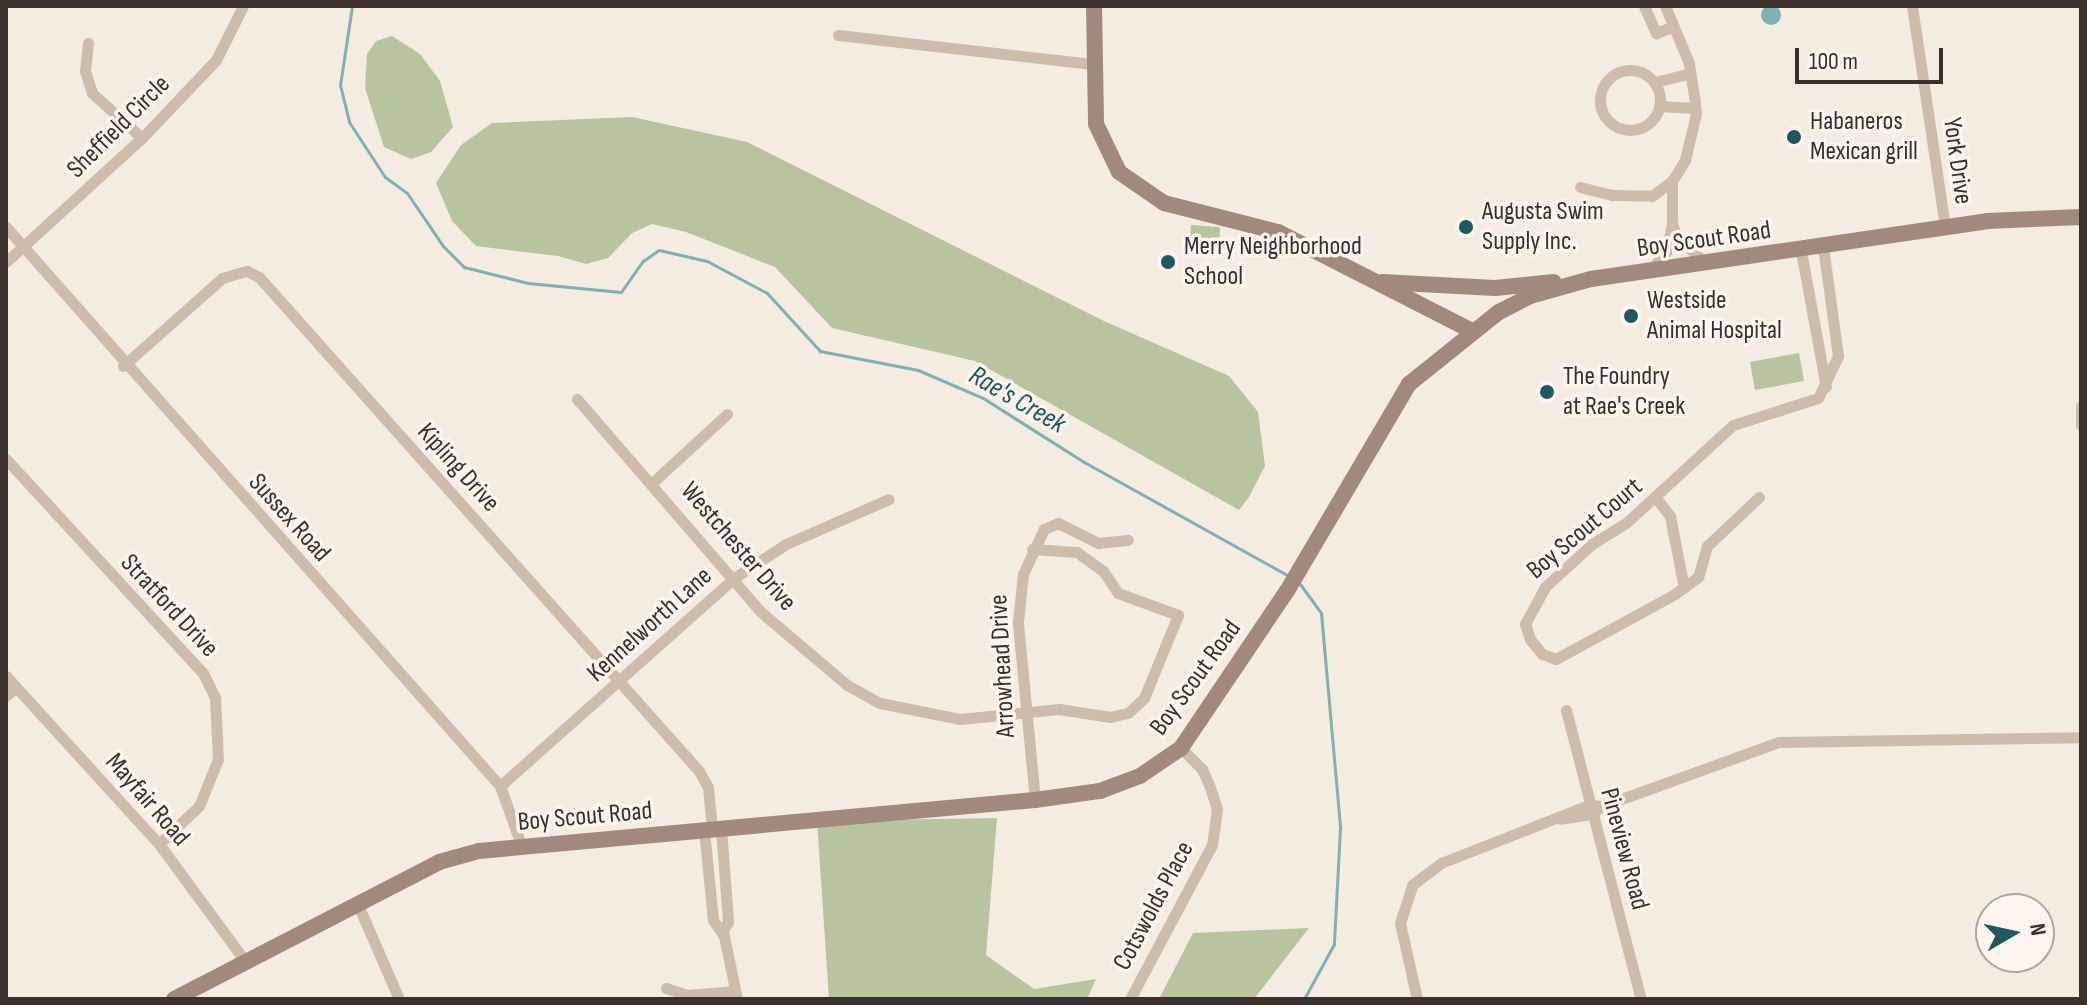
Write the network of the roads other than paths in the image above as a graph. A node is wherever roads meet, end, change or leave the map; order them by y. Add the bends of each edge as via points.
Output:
1 (243, 6) edge
2 (1094, 6) edge
3 (1644, 6) edge
4 (1665, 6) edge
5 (1912, 6) edge
6 (1674, 26) junction
7 (838, 35) dead end
8 (88, 43) dead end
9 (1094, 64) junction
10 (1690, 73) junction
11 (1655, 82) junction
12 (1659, 106) junction
13 (1695, 108) junction
14 (142, 138) junction
15 (1672, 181) junction
16 (1580, 187) dead end
17 (2081, 217) edge
18 (1672, 224) junction
19 (6, 227) edge
20 (1945, 228) junction
21 (1823, 247) junction
22 (25, 248) junction
23 (1801, 251) junction
24 (6, 262) edge
25 (1710, 265) junction
26 (1646, 273) junction
27 (1591, 279) junction
28 (1382, 282) junction
29 (1470, 330) junction
30 (123, 366) junction
31 (1826, 387) junction
32 (577, 399) dead end
33 (2081, 406) edge
34 (727, 414) dead end
35 (2081, 425) edge
36 (6, 459) edge
37 (652, 483) junction
38 (1759, 497) dead end
39 (1656, 498) junction
40 (889, 499) dead end
41 (1128, 540) dead end
42 (1032, 549) junction
43 (734, 578) junction
44 (1684, 588) junction
45 (6, 676) edge
46 (620, 683) junction
47 (16, 687) junction
48 (6, 696) edge
49 (1566, 710) dead end
50 (1025, 714) junction
51 (2081, 737) edge
52 (1181, 748) junction
53 (500, 786) junction
54 (1035, 800) junction
55 (1590, 810) junction
56 (712, 829) junction
57 (159, 844) junction
58 (522, 847) junction
59 (359, 907) junction
60 (722, 932) junction
61 (245, 961) junction
62 (666, 988) dead end
63 (736, 995) edge
64 (174, 999) edge
65 (399, 999) edge
66 (1130, 999) edge
67 (1417, 999) edge
68 (1641, 999) edge

1 - 14 street, Sheffield Circle via 216,60
2 - 9 street
3 - 6 street via 1656,33
4 - 6 street
5 - 20 street, York Drive
6 - 10 street
7 - 9 street
8 - 14 street via 85,71 92,93
9 - 28 street via 1096,124 1119,172 1175,207 1255,223
10 - 11 street
10 - 13 street
11 - 12 street
11 - 12 street via 1640,71 1622,70 1607,80 1600,102 1611,123 1628,130 1650,122
12 - 13 street
13 - 15 street via 1685,160
14 - 22 street, Sheffield Circle
15 - 16 street via 1652,196
15 - 18 street
17 - 20 street, Boy Scout Road
18 - 25 street via 1692,255
18 - 26 street via 1666,252
19 - 22 street, Sussex Road
20 - 21 street, Boy Scout Road
21 - 23 street, Boy Scout Road
21 - 31 street via 1838,356
22 - 24 street, Sheffield Circle
22 - 30 street, Sussex Road
23 - 25 street, Boy Scout Road
23 - 31 street
25 - 26 street, Boy Scout Road
26 - 27 street, Boy Scout Road
27 - 28 street via 1495,288
27 - 29 street, Boy Scout Road via 1530,296
28 - 29 street
29 - 52 street, Boy Scout Road via 1409,384 1287,591
30 - 46 street, Kipling Drive via 222,278 247,271 259,277
30 - 53 street, Sussex Road
31 - 39 street, Boy Scout Court via 1806,405 1748,416 1733,425
32 - 37 street, Westchester Drive
33 - 35 street
34 - 37 street
36 - 57 street, Stratford Drive via 203,673 215,698 218,759 199,806
37 - 43 street, Westchester Drive
38 - 44 street, Boy Scout Court via 1707,546 1698,577
39 - 44 street via 1670,516
39 - 44 street, Boy Scout Court via 1545,587 1525,624 1542,654 1556,659
40 - 43 street, Kennelworth Lane via 786,544
41 - 42 street via 1098,543 1058,523 1044,529
42 - 50 street, Arrowhead Drive via 1018,597
42 - 50 street, Westchester Drive via 1077,552 1103,571 1118,593 1178,615 1144,698 1128,713
43 - 46 street, Kennelworth Lane
43 - 50 street, Westchester Drive via 761,612 847,685 880,703 960,719
45 - 47 street, Mayfair Road
46 - 53 street, Kennelworth Lane
46 - 56 street, Kipling Drive via 699,771 708,787
47 - 48 street
47 - 57 street, Mayfair Road
49 - 55 street, Pineview Road
50 - 54 street, Arrowhead Drive
51 - 55 street via 1779,742
52 - 54 street, Boy Scout Road via 1140,776 1100,791
52 - 66 street, Cotswolds Place via 1202,769 1210,787 1217,809 1212,845
53 - 58 street, Sussex Road
54 - 56 street, Boy Scout Road
55 - 67 street via 1441,863 1412,885 1400,923
55 - 68 street, Pineview Road
56 - 58 street, Boy Scout Road
56 - 60 street, Kipling Drive via 713,920
56 - 60 street, Kipling Drive via 728,922
57 - 61 street, Mayfair Road
58 - 59 street, Boy Scout Road via 439,862
59 - 61 street, Boy Scout Road
59 - 65 street
60 - 63 street, Kipling Drive
61 - 64 street, Boy Scout Road
62 - 63 street via 688,995

